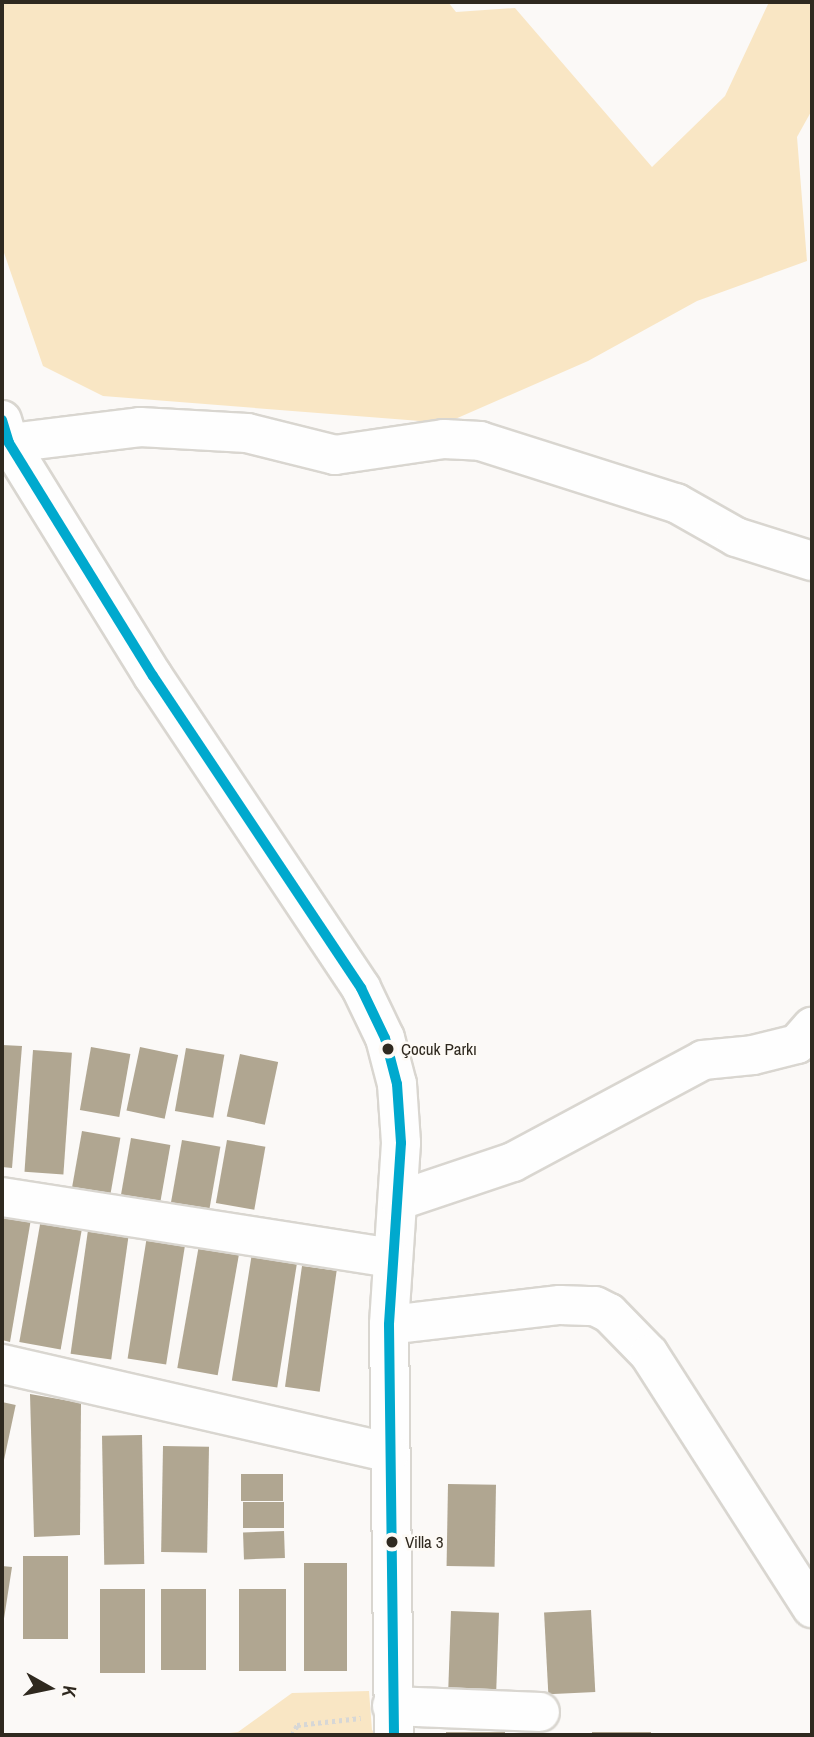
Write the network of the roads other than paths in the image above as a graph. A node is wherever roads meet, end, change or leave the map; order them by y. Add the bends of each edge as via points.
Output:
1 (4, 436) edge
2 (810, 550) edge
3 (812, 1027) edge
4 (2, 1197) edge
5 (400, 1200) junction
6 (391, 1258) junction
7 (389, 1325) junction
8 (2, 1364) edge
9 (390, 1452) junction
10 (812, 1608) edge
11 (540, 1712) dead end
12 (393, 1720) edge

1 - 2 street via 140,427 247,433 335,456 444,439 480,441 676,503 736,537
1 - 5 street via 153,676 361,988 385,1038 397,1084
3 - 5 street via 797,1044 753,1055 702,1060 513,1161
4 - 6 street
5 - 6 street
6 - 7 street
7 - 9 street
7 - 10 street via 561,1305 595,1306 609,1312 649,1354
8 - 9 street
9 - 12 street
11 - 12 street

